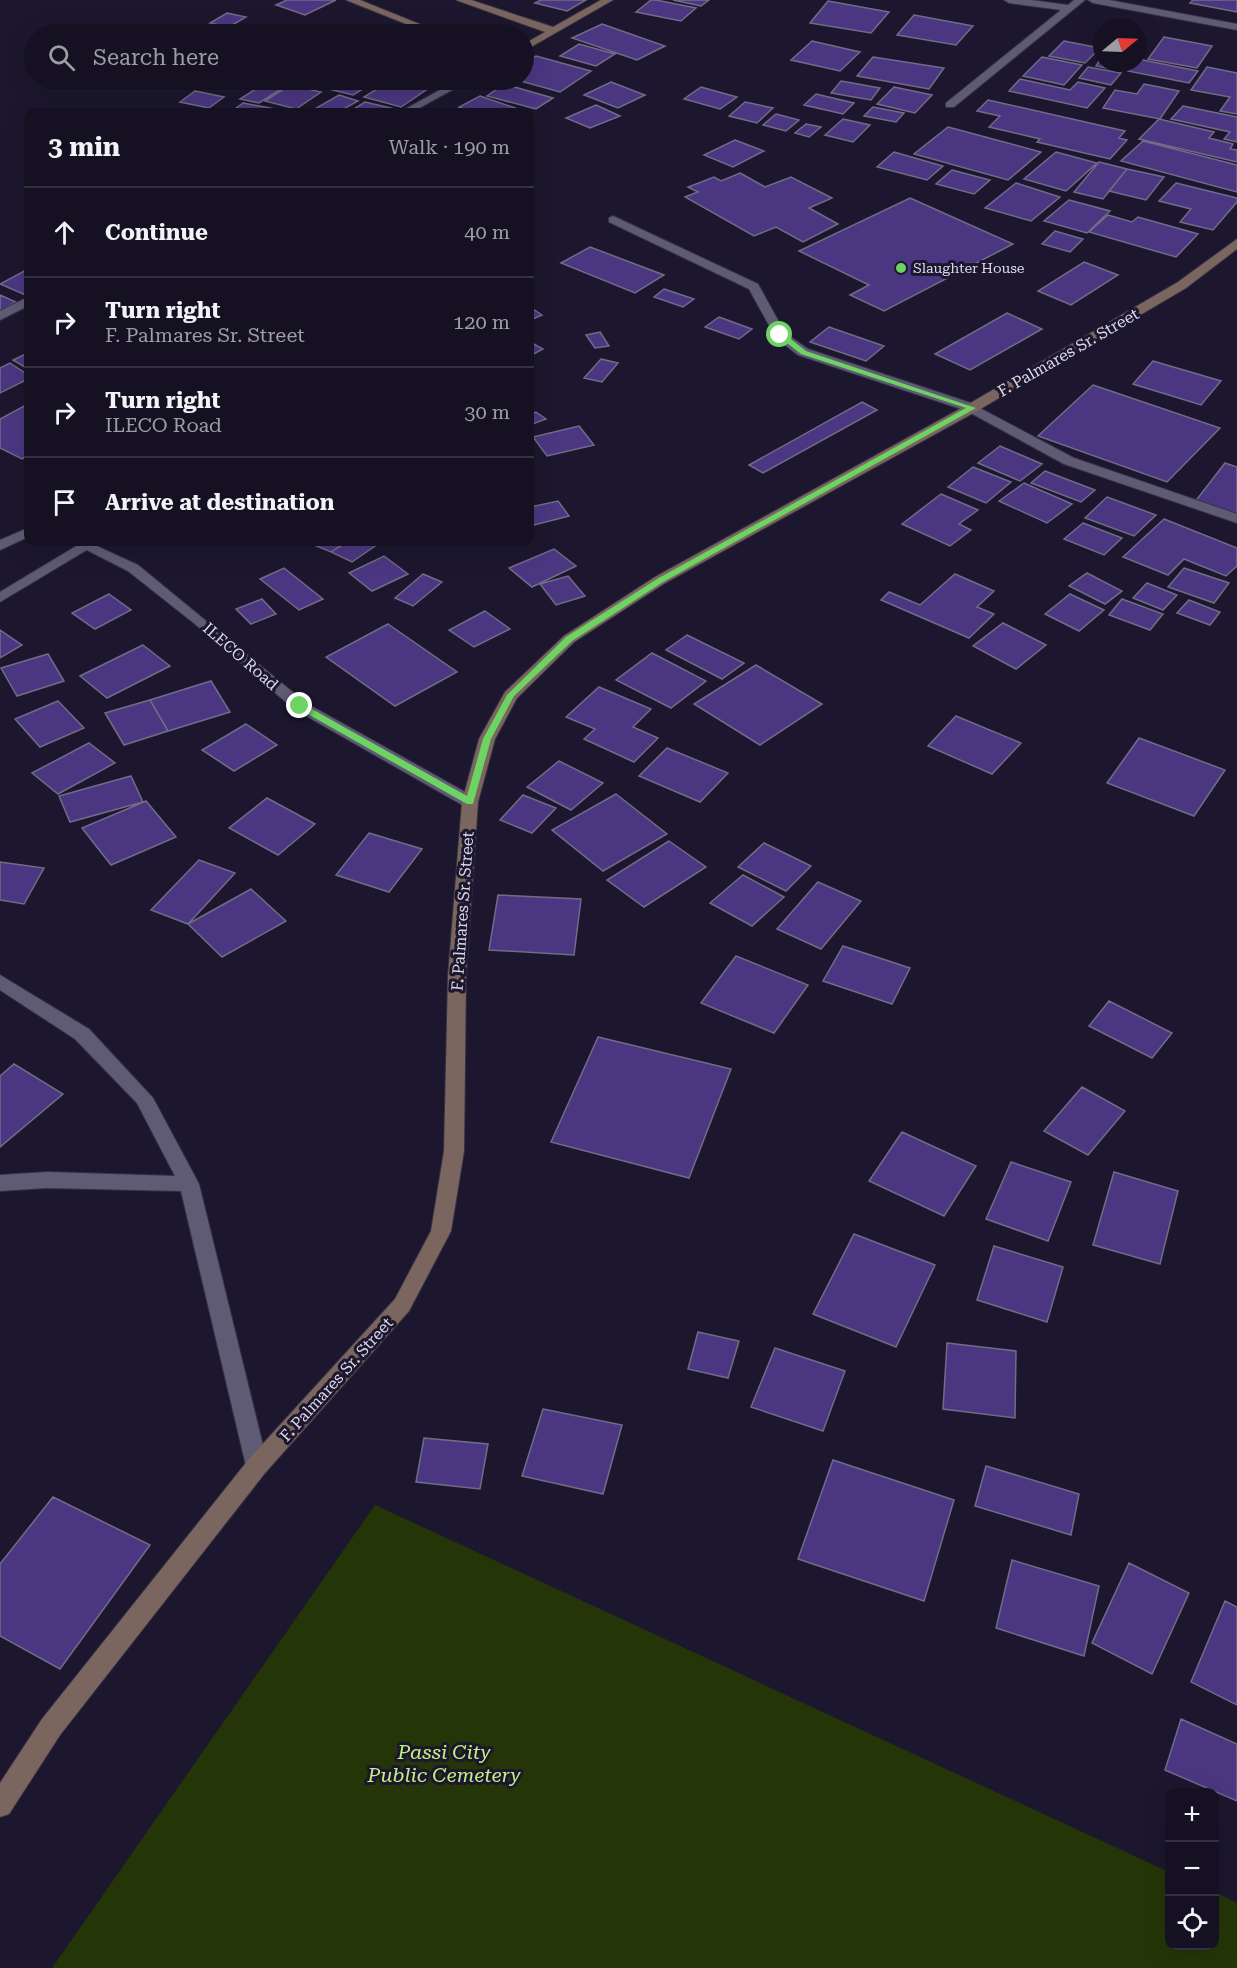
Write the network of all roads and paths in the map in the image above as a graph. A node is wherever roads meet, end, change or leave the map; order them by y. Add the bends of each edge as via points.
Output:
1 (351, 0) edge
2 (461, 0) edge
3 (608, 0) edge
4 (1009, 0) edge
5 (1080, 0) edge
6 (1093, 0) edge
7 (1068, 8) junction
8 (413, 24) edge
9 (531, 24) edge
10 (534, 25) edge
11 (1237, 27) edge
12 (554, 32) junction
13 (534, 43) edge
14 (446, 90) edge
15 (950, 105) dead end
16 (412, 108) edge
17 (613, 220) dead end
18 (1237, 243) edge
19 (24, 303) edge
20 (0, 316) edge
21 (972, 408) junction
22 (1237, 519) edge
23 (24, 534) edge
24 (0, 546) edge
25 (78, 546) edge
26 (89, 546) edge
27 (0, 598) edge
28 (470, 802) junction
29 (0, 981) edge
30 (0, 1183) edge
31 (189, 1184) junction
32 (257, 1467) junction
33 (0, 1805) edge

1 - 8 main road
2 - 9 main road
3 - 12 main road
4 - 7 street
5 - 7 street
6 - 11 street
7 - 15 street
10 - 12 main road
12 - 13 main road
14 - 16 street
17 - 21 street via 754,287 780,335 803,352
18 - 21 main road, F. Palmares Sr. Street via 1182,285
19 - 20 street
21 - 22 street via 1069,461
21 - 28 main road, F. Palmares Sr. Street via 660,580 569,639 511,695 487,739
23 - 24 street
25 - 27 street
26 - 28 street, ILECO Road via 133,568 300,706
28 - 32 main road, F. Palmares Sr. Street via 457,976 454,1151 441,1231 402,1305
29 - 31 street via 82,1034 144,1098
30 - 31 street via 47,1180
31 - 32 street
32 - 33 main road, F. Palmares Sr. Street via 51,1727

